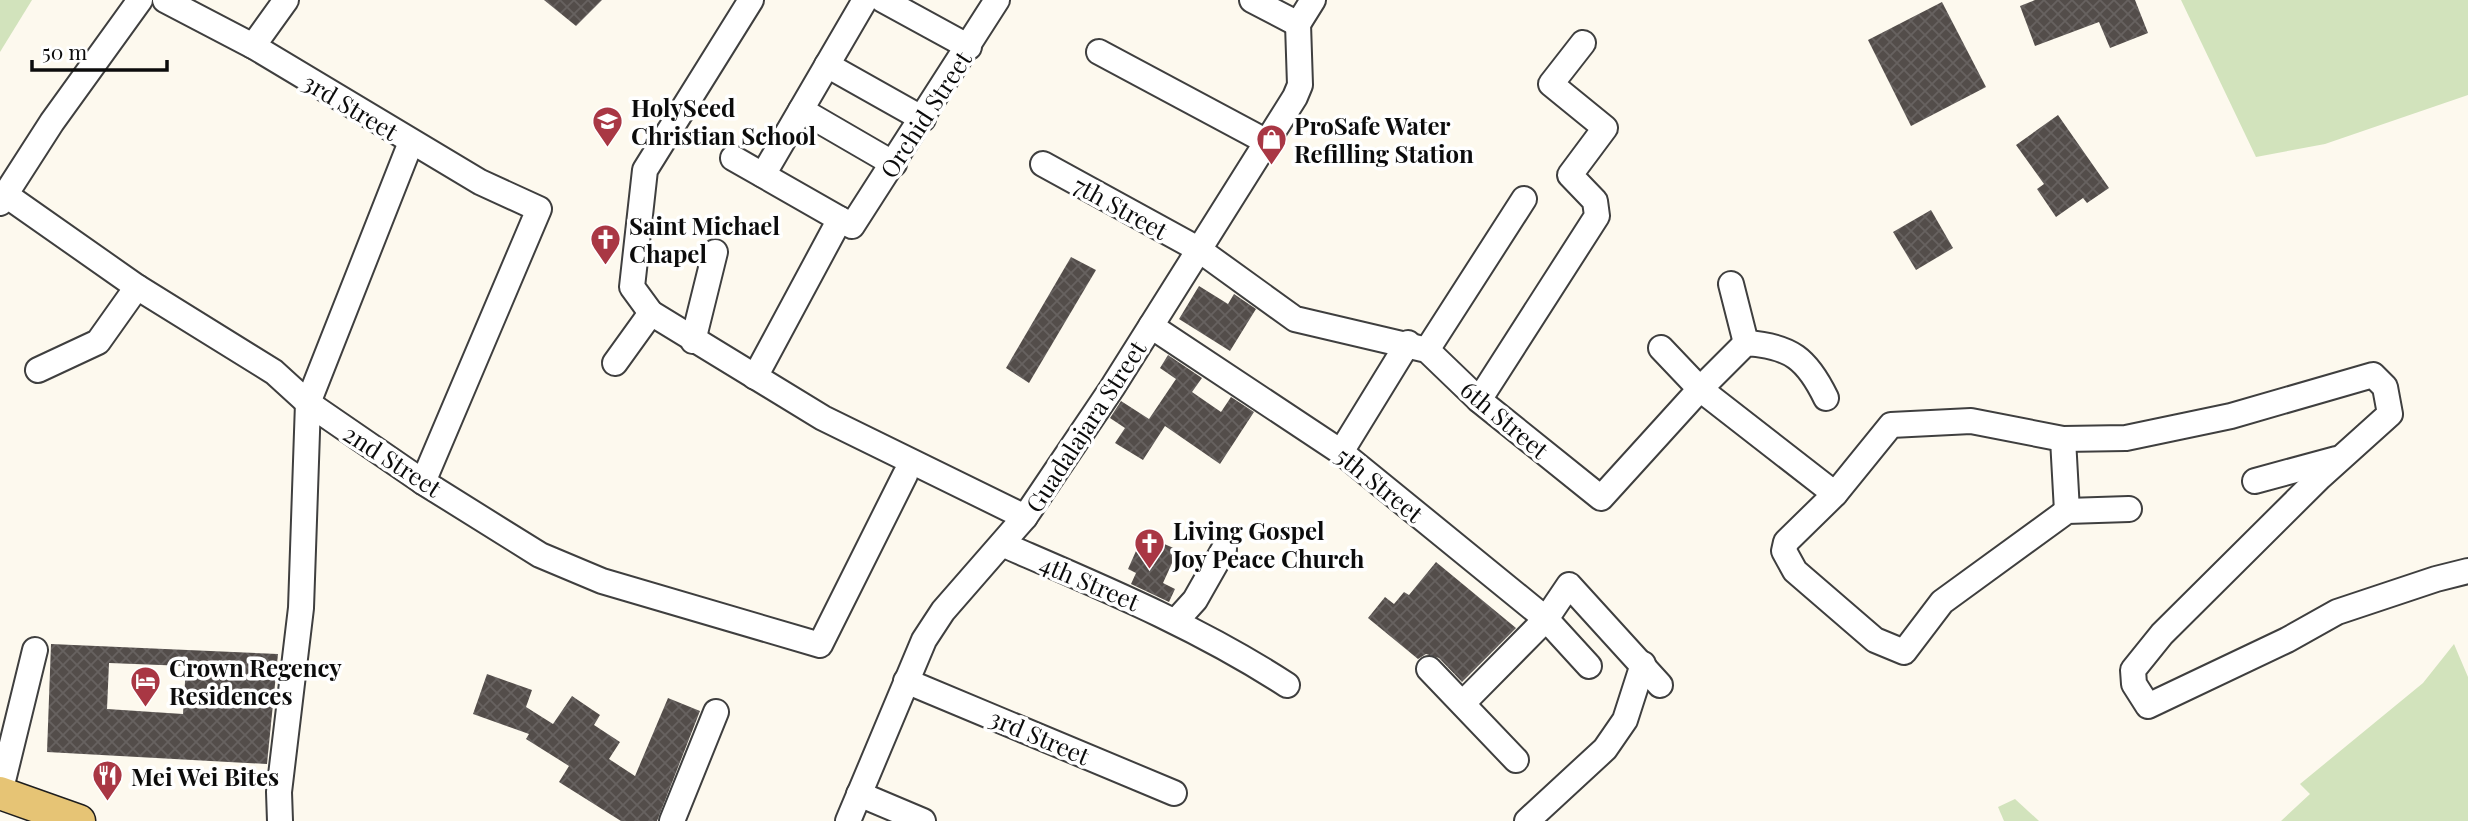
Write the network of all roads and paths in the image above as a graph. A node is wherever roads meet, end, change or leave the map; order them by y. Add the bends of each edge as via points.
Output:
1 (140, 0) edge
2 (165, 0) edge
3 (286, 0) edge
4 (751, 0) edge
5 (865, 0) edge
6 (883, 0) edge
7 (997, 0) edge
8 (1252, 0) edge
9 (1313, 0) edge
10 (1298, 24) junction
11 (1583, 43) dead end
12 (253, 46) junction
13 (968, 47) junction
14 (1099, 52) dead end
15 (827, 65) junction
16 (801, 110) junction
17 (923, 119) junction
18 (411, 142) junction
19 (1267, 142) junction
20 (733, 158) dead end
21 (894, 164) junction
22 (1043, 164) dead end
23 (763, 175) junction
24 (3, 199) edge
25 (1524, 199) dead end
26 (846, 223) junction
27 (1198, 248) junction
28 (715, 252) dead end
29 (1731, 284) dead end
30 (137, 286) junction
31 (651, 313) junction
32 (1151, 326) junction
33 (693, 341) junction
34 (1758, 344) junction
35 (1417, 346) junction
36 (1661, 348) dead end
37 (615, 363) dead end
38 (38, 370) dead end
39 (755, 377) junction
40 (1700, 389) junction
41 (1826, 398) dead end
42 (1479, 400) junction
43 (308, 403) junction
44 (2063, 439) junction
45 (1342, 452) junction
46 (2340, 458) junction
47 (905, 475) dead end
48 (2255, 481) dead end
49 (423, 482) junction
50 (1835, 494) junction
51 (2129, 509) dead end
52 (2067, 510) junction
53 (1025, 517) junction
54 (1003, 545) junction
55 (1224, 549) dead end
56 (2468, 571) edge
57 (1546, 619) junction
58 (1176, 621) junction
59 (35, 650) dead end
60 (1643, 664) junction
61 (1589, 666) dead end
62 (1429, 668) dead end
63 (906, 681) junction
64 (1287, 685) dead end
65 (1660, 685) dead end
66 (1463, 702) junction
67 (716, 712) dead end
68 (1516, 760) dead end
69 (279, 792) junction
70 (1174, 793) dead end
71 (859, 794) junction
72 (11, 803) edge
73 (79, 821) edge
74 (265, 821) edge
75 (280, 821) edge
76 (672, 821) edge
77 (848, 821) edge
78 (923, 821) edge
79 (1527, 821) edge

1 - 24 street
2 - 12 street, 3rd Street
3 - 12 street
4 - 31 street via 645,170 632,287
5 - 15 street
6 - 13 street
7 - 13 street, Orchid Street
8 - 10 street
9 - 10 street
10 - 19 street, Guadalajara Street via 1300,85
11 - 42 street via 1551,84 1605,128 1570,175 1595,201 1597,216
12 - 18 street, 3rd Street
13 - 17 street, Orchid Street
14 - 19 street
15 - 16 street
15 - 17 street
16 - 21 street
16 - 23 street
17 - 21 street, Orchid Street
18 - 43 street
18 - 49 street, 3rd Street via 539,209
19 - 27 street, Guadalajara Street
20 - 23 street
21 - 26 street, Orchid Street
22 - 27 street, 7th Street
23 - 26 street
24 - 30 street, 2nd Street
25 - 35 street
26 - 39 street, Orchid Street
27 - 32 street, Guadalajara Street
27 - 35 street via 1295,319
28 - 33 street
29 - 34 street
30 - 38 street via 98,342
30 - 43 street, 2nd Street via 274,372
31 - 33 street
31 - 37 street
32 - 45 street, 5th Street
32 - 53 street, Guadalajara Street
33 - 39 street
34 - 40 street, 6th Street
34 - 41 street via 1802,360 1813,370
35 - 42 street, 6th Street
35 - 45 street
36 - 40 street
39 - 53 street via 823,418
40 - 42 street, 6th Street via 1601,498
40 - 50 street
43 - 49 street, 2nd Street
43 - 69 street via 301,608
44 - 46 street via 2126,438 2231,416 2373,375 2385,387 2390,414
44 - 50 street via 1971,421 1891,425
44 - 52 street
45 - 57 street, 5th Street
46 - 48 street
46 - 56 street via 2162,634 2133,670 2134,684 2148,706 2337,612
47 - 49 street, 2nd Street via 820,645 602,581 540,555
50 - 52 street via 1786,542 1784,551 1805,580 1875,640 1904,652 1942,602
51 - 52 street
53 - 54 street, Guadalajara Street
54 - 58 street, 4th Street
54 - 63 street, Guadalajara Street via 943,611
55 - 58 street via 1195,600
57 - 60 street via 1569,585
57 - 61 street, 5th Street
57 - 66 street
58 - 64 street, 4th Street
59 - 72 street
60 - 65 street
60 - 79 street via 1625,720 1605,749
62 - 66 street
63 - 70 street, 3rd Street
63 - 71 street, Guadalajara Street
66 - 68 street
67 - 76 street
69 - 74 street
69 - 75 street
71 - 77 street, Guadalajara Street
71 - 78 street
72 - 73 main road

